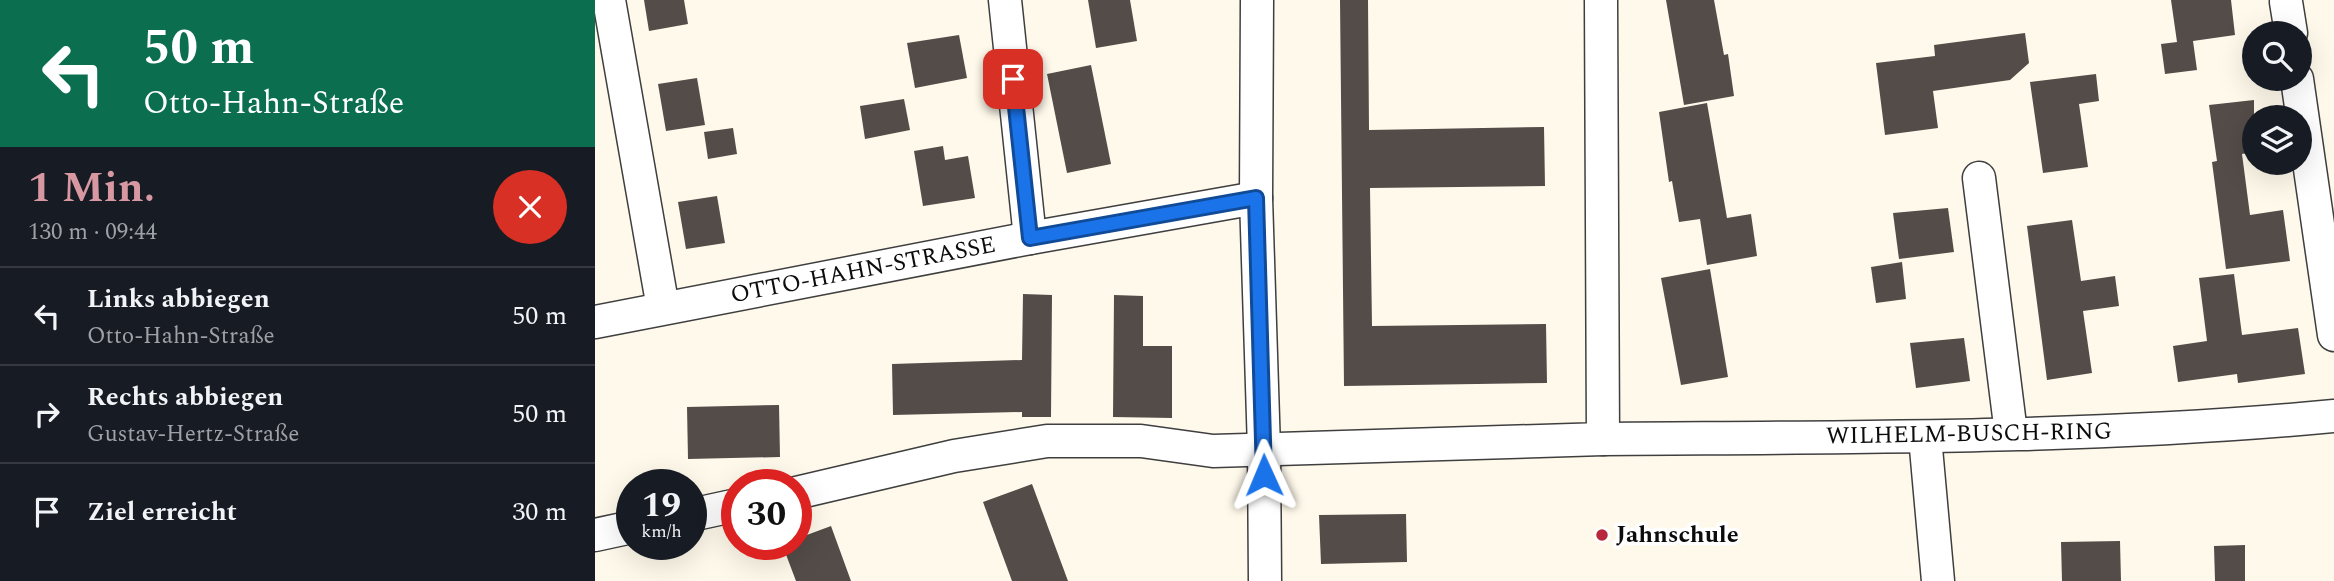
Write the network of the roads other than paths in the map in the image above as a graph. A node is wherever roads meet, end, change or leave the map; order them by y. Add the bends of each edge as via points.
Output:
1 (609, 0) edge
2 (1005, 0) edge
3 (1257, 0) edge
4 (1601, 0) edge
5 (2286, 2) edge
6 (2289, 21) edge
7 (2299, 91) edge
8 (1979, 178) dead end
9 (1256, 198) junction
10 (1030, 238) junction
11 (663, 308) junction
12 (595, 322) edge
13 (2334, 335) edge
14 (2334, 416) edge
15 (2011, 433) junction
16 (1924, 437) junction
17 (1603, 439) junction
18 (1264, 449) junction
19 (812, 489) edge
20 (616, 530) edge
21 (595, 535) edge
22 (1265, 581) edge
23 (1938, 581) edge

1 - 11 street
2 - 10 street
3 - 9 street
4 - 17 street
5 - 6 street
7 - 13 street
8 - 15 street
9 - 10 street, OTTO-HAHN-STRASSE
9 - 18 street
10 - 11 street, OTTO-HAHN-STRASSE
11 - 12 street, OTTO-HAHN-STRASSE
14 - 15 street, WILHELM-BUSCH-RING via 2222,427
15 - 16 street, WILHELM-BUSCH-RING
16 - 17 street, WILHELM-BUSCH-RING
16 - 23 street
17 - 18 street, WILHELM-BUSCH-RING
18 - 19 street, WILHELM-BUSCH-RING via 1213,451 1141,441 1047,441 954,456
18 - 22 street
20 - 21 street

